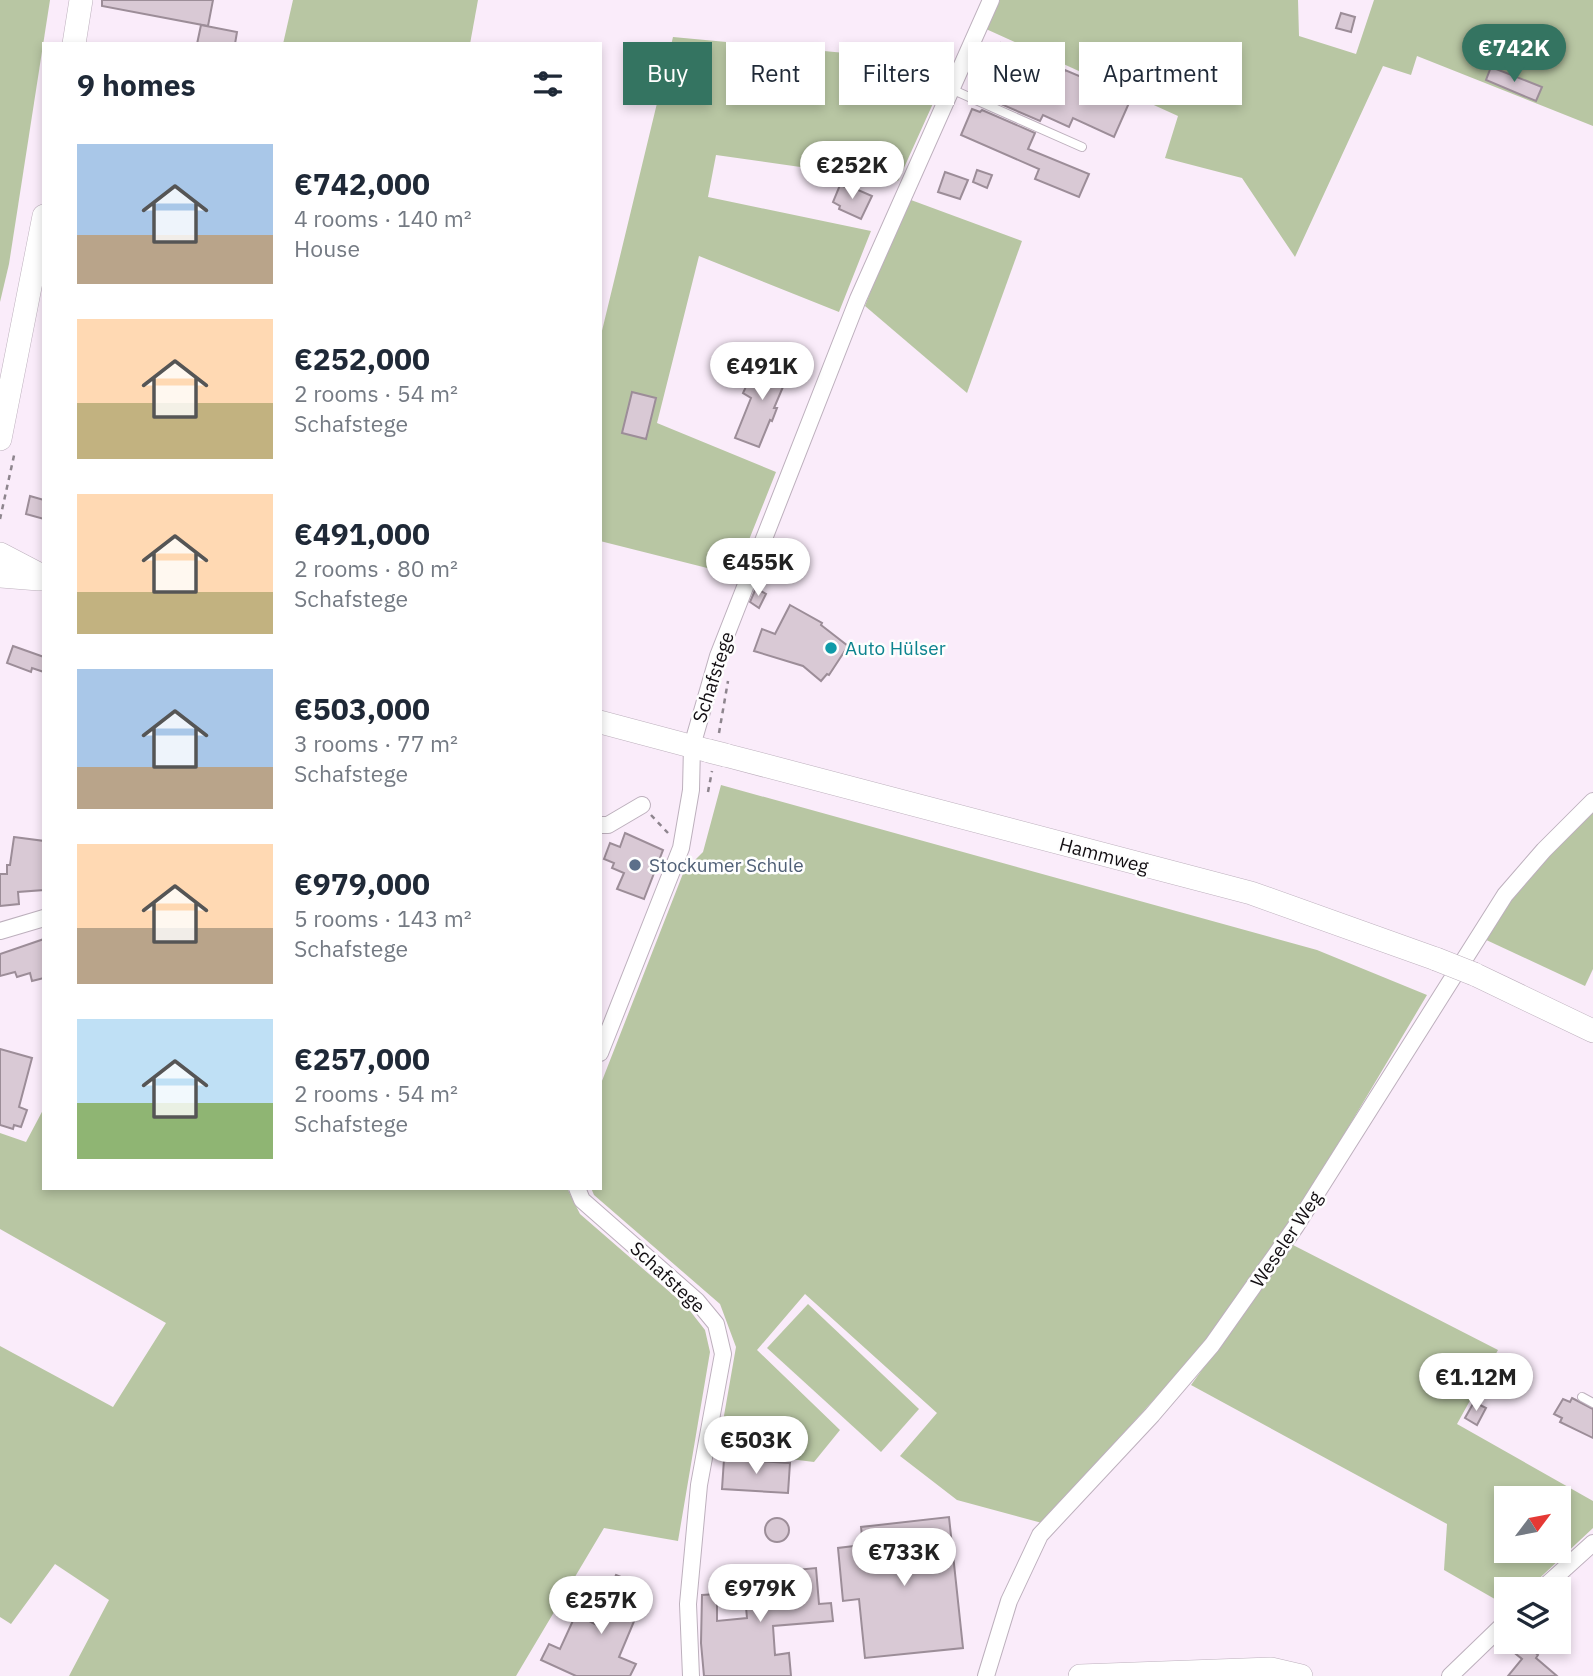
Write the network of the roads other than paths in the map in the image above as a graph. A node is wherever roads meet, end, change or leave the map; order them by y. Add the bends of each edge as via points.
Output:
1 (81, 0) edge
2 (991, 0) edge
3 (74, 42) edge
4 (954, 82) edge
5 (954, 90) edge
6 (944, 105) edge
7 (1082, 147) dead end
8 (42, 226) edge
9 (0, 439) edge
10 (0, 554) edge
11 (0, 576) edge
12 (42, 577) edge
13 (42, 578) edge
14 (602, 723) edge
15 (709, 751) junction
16 (1593, 801) edge
17 (642, 805) road end
18 (602, 825) edge
19 (42, 919) edge
20 (0, 931) edge
21 (1593, 1031) edge
22 (602, 1048) edge
23 (578, 1190) edge
24 (1582, 1397) dead end
25 (1593, 1403) edge
26 (1593, 1544) edge
27 (1556, 1577) edge
28 (1494, 1634) edge
29 (1126, 1674) edge
30 (691, 1676) edge
31 (986, 1676) edge
32 (1080, 1676) edge
33 (1301, 1676) edge
34 (1450, 1676) edge

1 - 3 main road
2 - 4 street, Schafstege
5 - 7 lane
6 - 15 street, Schafstege via 848,324 718,656
8 - 9 main road
10 - 12 main road
11 - 13 main road
14 - 15 main road, Hammweg
15 - 21 main road, Hammweg, bridge via 1251,893 1474,974
15 - 22 street, Schafstege via 691,790 681,848
16 - 31 street, Weseler Weg via 1505,895 1296,1226 1212,1345 1040,1535 1009,1601
17 - 18 street
19 - 20 street
23 - 30 street, Schafstege via 582,1200 697,1301 716,1324 723,1354 699,1485 688,1604
24 - 25 lane
26 - 27 street
28 - 34 street
29 - 32 main road
29 - 33 main road via 1270,1669

